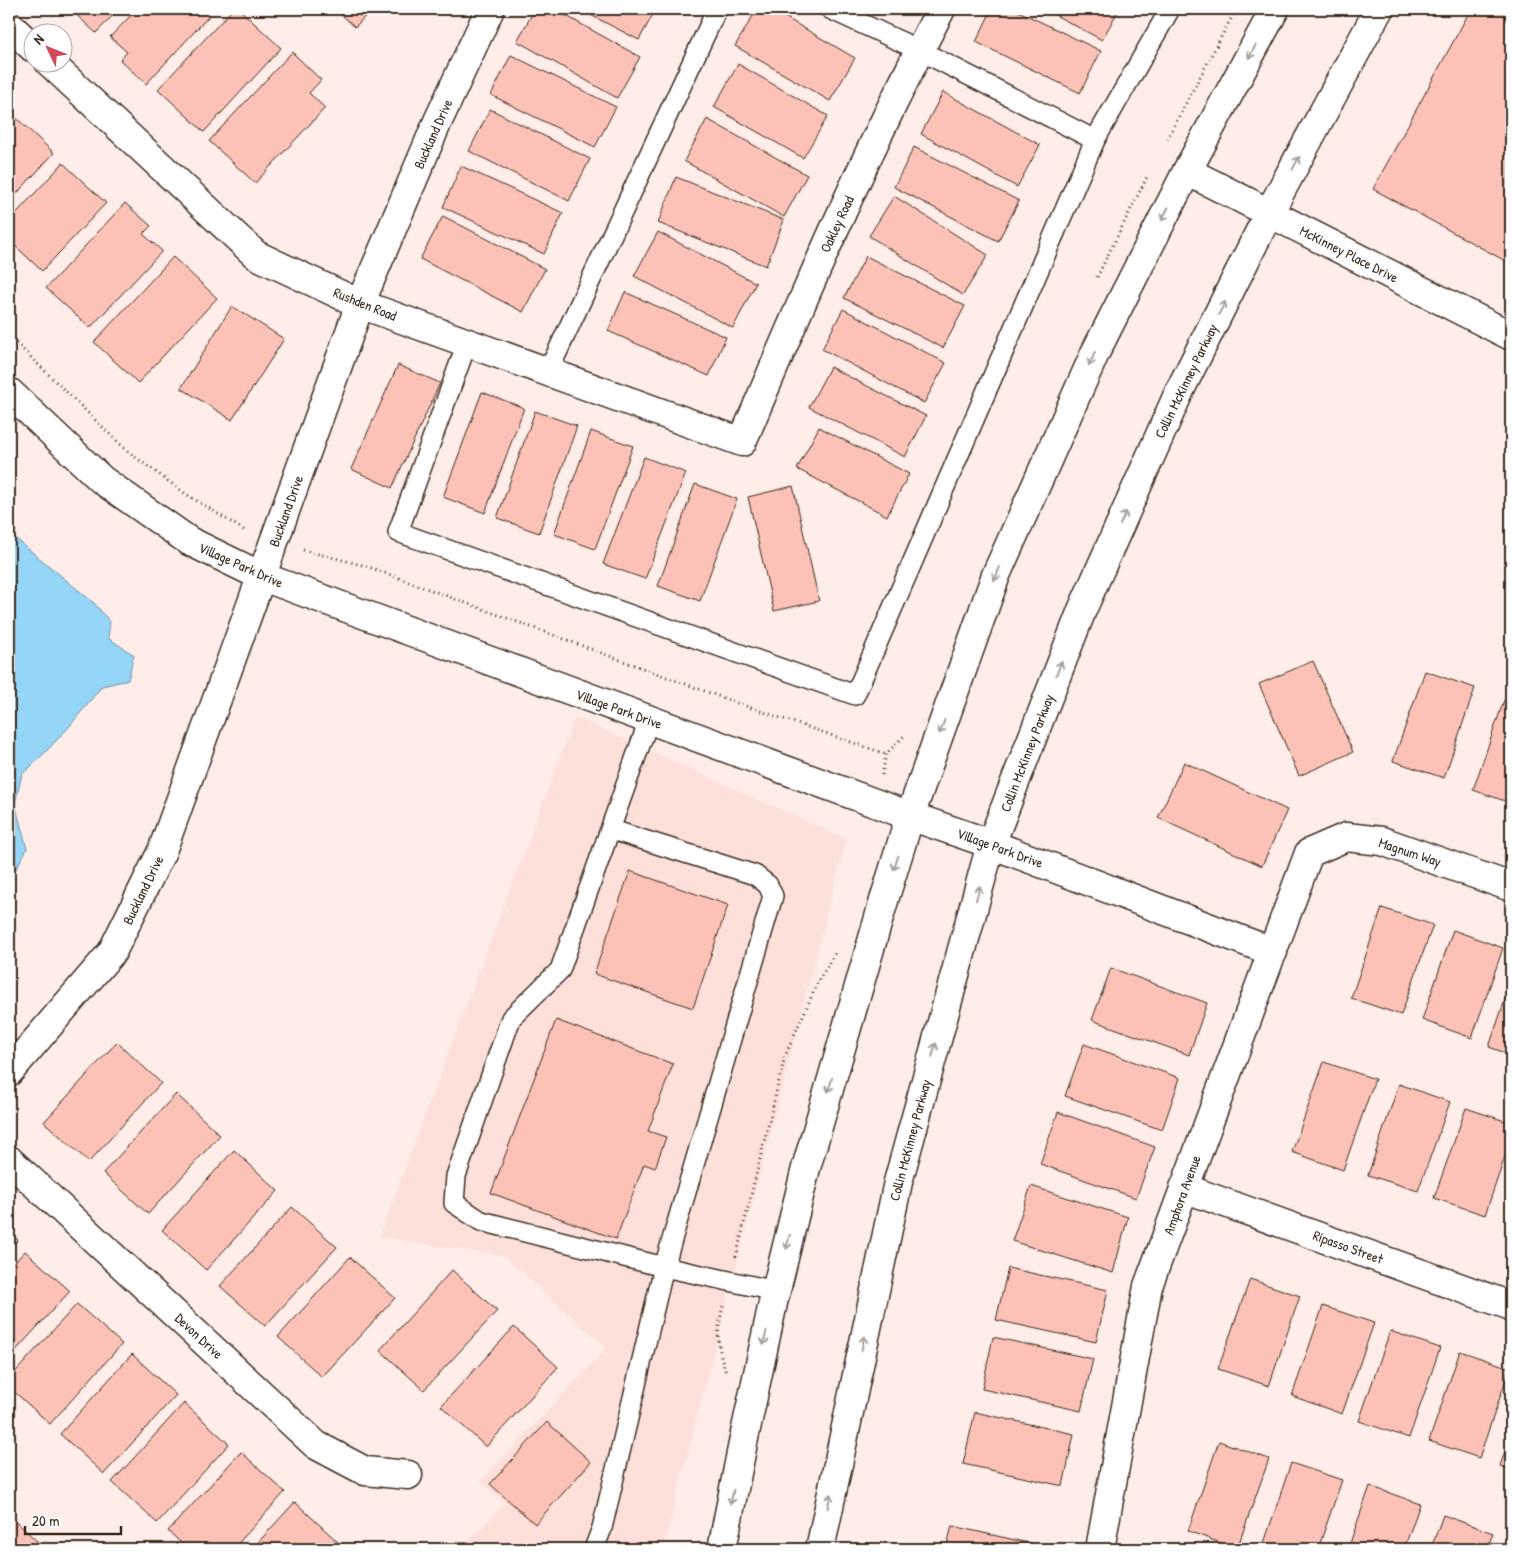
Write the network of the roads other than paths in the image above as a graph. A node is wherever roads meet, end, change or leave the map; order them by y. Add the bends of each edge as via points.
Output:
1 (490, 9) edge
2 (717, 9) edge
3 (830, 9) edge
4 (941, 9) edge
5 (1170, 9) edge
6 (1275, 9) edge
7 (1379, 9) edge
8 (9, 25) edge
9 (22, 37) edge
10 (919, 50) junction
11 (60, 72) edge
12 (1094, 140) junction
13 (1187, 171) junction
14 (1269, 214) junction
15 (360, 304) junction
16 (1511, 336) edge
17 (467, 343) junction
18 (548, 372) junction
19 (9, 392) edge
20 (742, 442) joint
21 (262, 577) junction
22 (650, 720) junction
23 (910, 816) junction
24 (612, 830) junction
25 (991, 844) junction
26 (1309, 853) joint
27 (1511, 887) edge
28 (1273, 952) junction
29 (9, 1072) edge
30 (9, 1160) edge
31 (1184, 1188) junction
32 (664, 1268) junction
33 (776, 1291) junction
34 (1511, 1306) edge
35 (408, 1475) dead end
36 (594, 1549) edge
37 (722, 1549) edge
38 (820, 1549) edge
39 (1100, 1549) edge

1 - 15 street, Buckland Drive
2 - 18 lane
3 - 10 lane
4 - 10 street, Oakley Road
5 - 12 lane
6 -> 13 street
14 -> 7 street, Collin McKinney Parkway
8 - 9 street
10 - 12 lane
10 - 20 street, Oakley Road via 825,249
11 - 15 street, Rushden Road via 256,255
12 - 17 lane via 855,696 398,532
13 - 14 street, McKinney Place Drive
13 -> 23 street via 1096,351 996,575
14 - 16 street, McKinney Place Drive
25 -> 14 street, Collin McKinney Parkway via 1082,610 1180,390
15 - 17 street, Rushden Road
15 - 21 street, Buckland Drive
17 - 18 street, Rushden Road
18 - 20 street, Rushden Road
19 - 21 street, Village Park Drive via 102,480 189,541
21 - 22 street, Village Park Drive
21 - 29 street, Buckland Drive via 162,851 112,952
22 - 23 street, Village Park Drive
22 - 24 lane
23 - 25 street, Village Park Drive
23 -> 33 street via 809,1158
24 - 32 lane via 755,875 768,885 773,896
24 - 32 lane via 560,970 511,1018 456,1176 454,1203 481,1221
25 - 28 street, Village Park Drive
38 -> 25 street, Collin McKinney Parkway via 898,1182
26 - 27 street, Magnum Way via 1346,837 1382,841
26 - 28 street, Amphora Avenue
28 - 31 street, Amphora Avenue
30 - 35 street, Devon Drive via 316,1445 365,1471
31 - 34 street, Ripasso Street
31 - 39 street, Amphora Avenue via 1148,1286
32 - 33 lane
32 - 36 lane via 602,1528
33 -> 37 street

